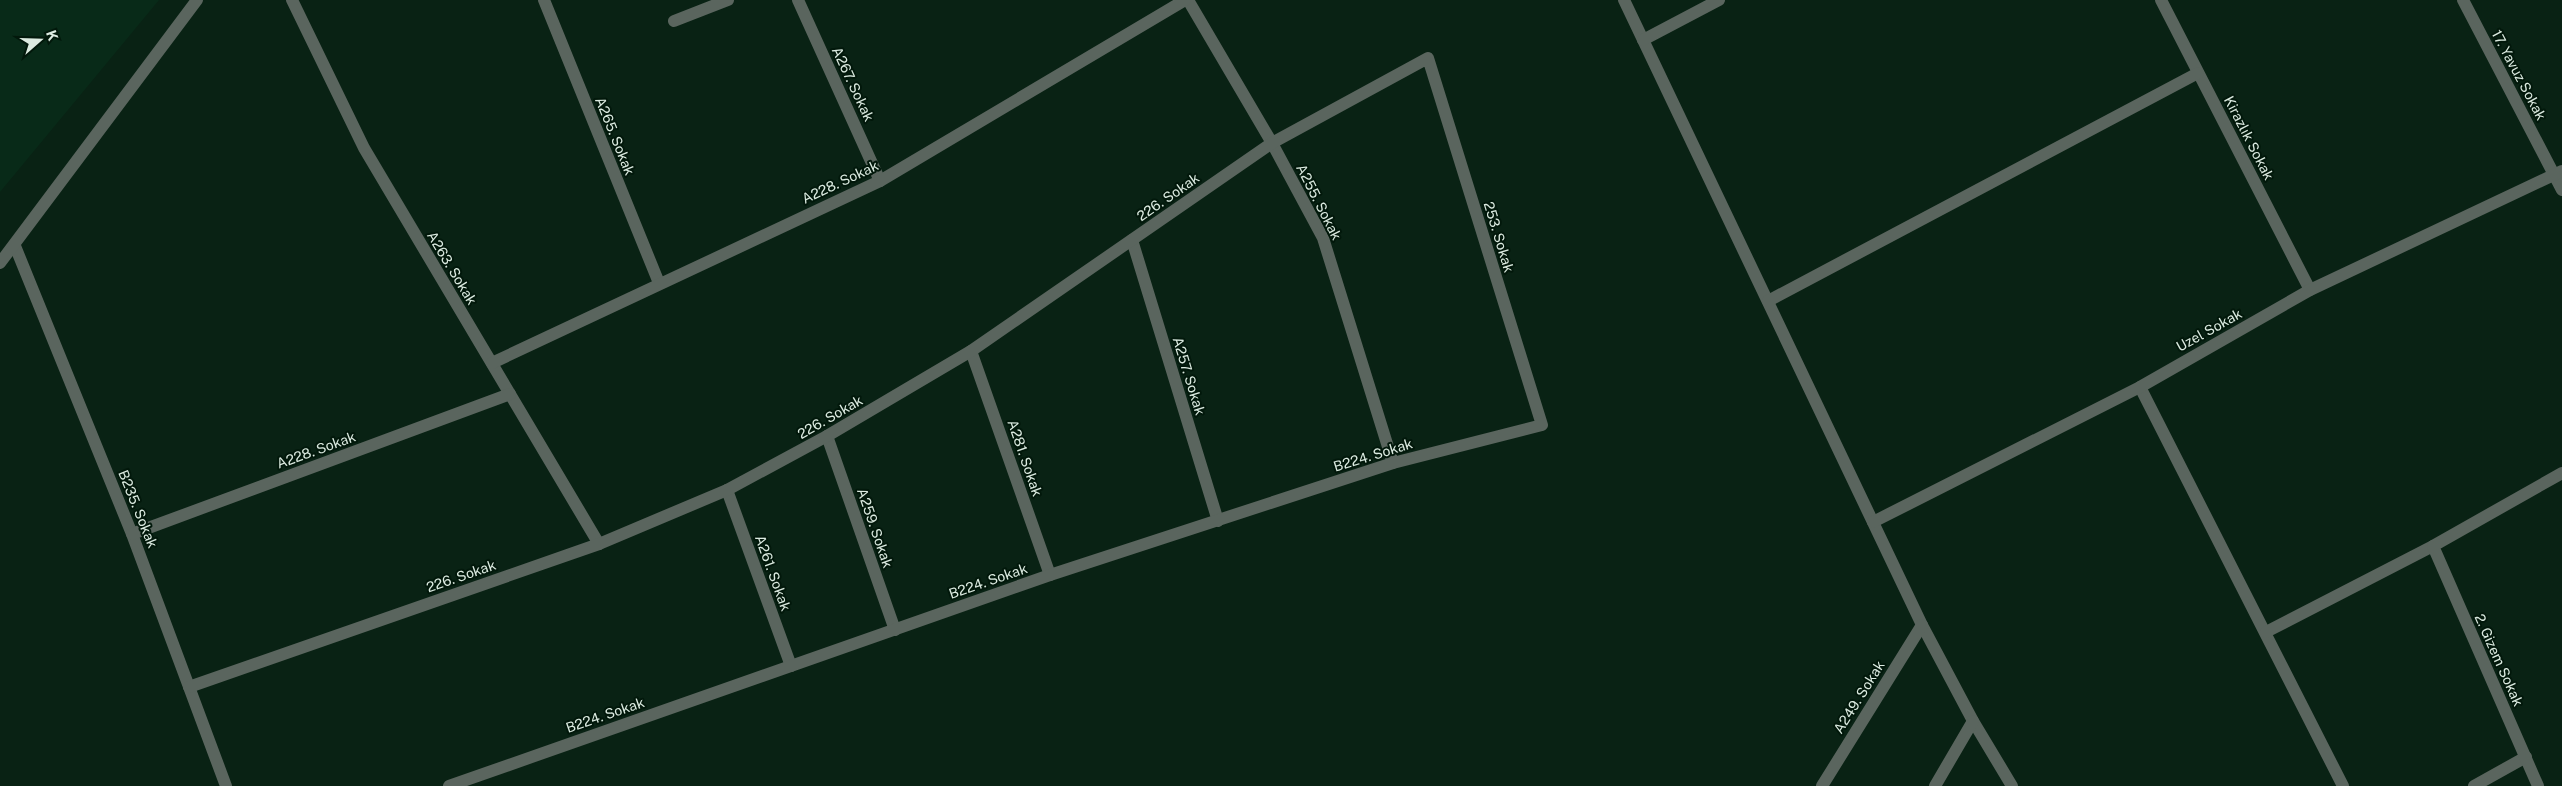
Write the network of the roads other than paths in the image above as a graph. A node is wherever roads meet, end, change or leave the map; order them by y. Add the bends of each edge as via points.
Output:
1 (197, 0) edge
2 (292, 0) edge
3 (544, 0) edge
4 (728, 0) edge
5 (798, 0) edge
6 (1187, 0) edge
7 (1624, 0) edge
8 (1719, 0) edge
9 (2161, 0) edge
10 (2463, 0) edge
11 (674, 22) dead end
12 (1643, 40) junction
13 (1428, 58) joint
14 (2198, 73) junction
15 (1272, 143) junction
16 (2558, 172) edge
17 (880, 180) junction
18 (2562, 190) edge
19 (1132, 240) junction
20 (15, 246) junction
21 (0, 263) edge
22 (659, 283) junction
23 (2310, 290) junction
24 (1768, 301) junction
25 (971, 352) junction
26 (492, 363) junction
27 (2140, 387) junction
28 (510, 394) junction
29 (1542, 425) joint
30 (827, 436) junction
31 (1392, 463) junction
32 (2562, 473) edge
33 (727, 490) junction
34 (1218, 521) junction
35 (1873, 522) junction
36 (132, 534) junction
37 (599, 544) junction
38 (2433, 546) junction
39 (1050, 575) junction
40 (1922, 625) junction
41 (895, 630) junction
42 (2266, 632) junction
43 (791, 666) junction
44 (189, 688) junction
45 (1973, 721) junction
46 (2526, 757) junction
47 (226, 786) edge
48 (449, 786) edge
49 (1822, 786) edge
50 (1935, 786) edge
51 (2012, 786) edge
52 (2343, 786) edge
53 (2474, 786) edge
54 (2538, 786) edge

1 - 20 street
2 - 26 street, A263. Sokak via 364,148
3 - 22 street, A265. Sokak
4 - 11 street
5 - 17 street, A267. Sokak
6 - 15 street, A255. Sokak
6 - 17 street, A228. Sokak
7 - 12 street
8 - 12 street
9 - 14 street, Kirazlık Sokak
10 - 16 street, 17. Yavuz Sokak
12 - 24 street
13 - 15 street, 226. Sokak
13 - 29 street, 253. Sokak
14 - 23 street, Kirazlık Sokak
14 - 24 street
15 - 19 street, 226. Sokak
15 - 31 street, A255. Sokak via 1323,238
16 - 18 street, 17. Yavuz Sokak
16 - 23 street, Uzel Sokak
17 - 22 street, A228. Sokak
19 - 25 street, 226. Sokak
19 - 34 street, A257. Sokak
20 - 21 street
20 - 36 street, B235. Sokak
22 - 26 street, A228. Sokak
23 - 27 street, Uzel Sokak
24 - 35 street
25 - 30 street, 226. Sokak
25 - 39 street, A281. Sokak
26 - 28 street, A263. Sokak
27 - 35 street, Uzel Sokak
27 - 42 street
28 - 36 street, A228. Sokak
28 - 37 street, A263. Sokak
29 - 31 street, B224. Sokak
30 - 33 street, 226. Sokak
30 - 41 street, A259. Sokak
31 - 34 street, B224. Sokak
32 - 38 street
33 - 37 street, 226. Sokak
33 - 43 street, A261. Sokak
34 - 39 street, B224. Sokak
35 - 40 street
36 - 44 street, B235. Sokak
37 - 44 street, 226. Sokak
38 - 42 street
38 - 46 street, 2. Gizem Sokak
39 - 41 street, B224. Sokak
40 - 45 street
40 - 49 street, A249. Sokak
41 - 43 street, B224. Sokak
42 - 52 street
43 - 48 street, B224. Sokak
44 - 47 street, B235. Sokak
45 - 50 street
45 - 51 street
46 - 53 street
46 - 54 street, 2. Gizem Sokak

